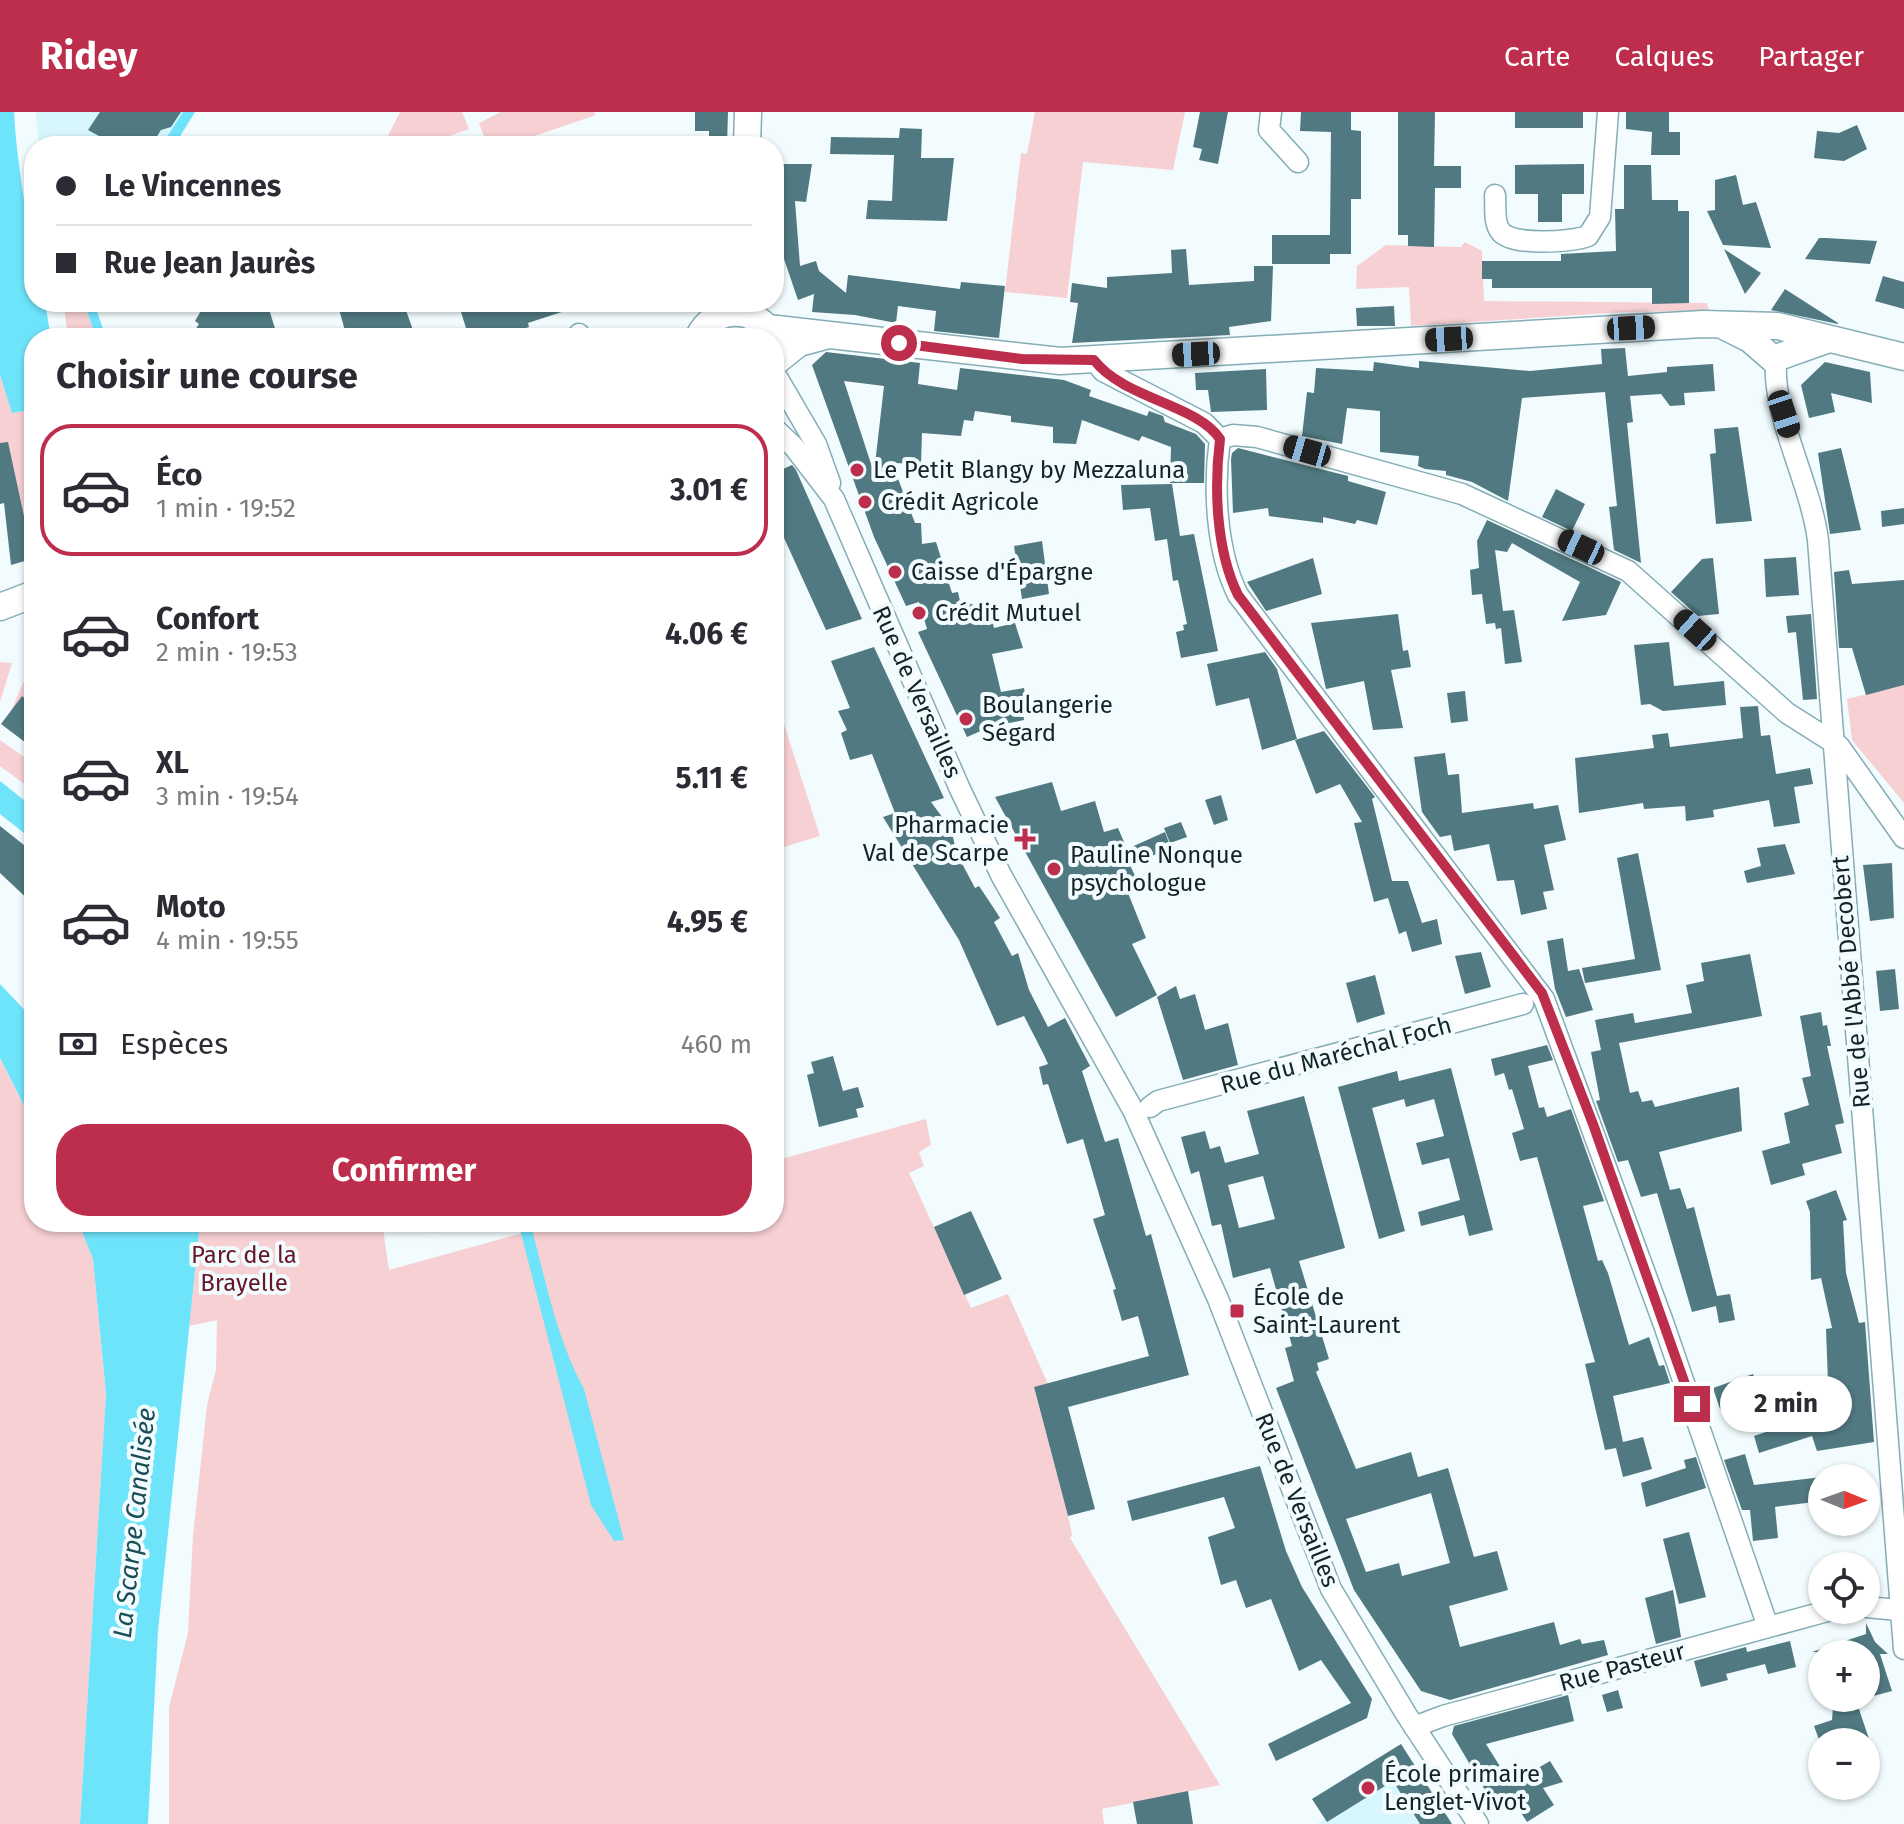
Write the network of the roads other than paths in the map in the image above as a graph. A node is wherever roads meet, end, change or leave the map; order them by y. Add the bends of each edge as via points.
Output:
1 (748, 112) edge
2 (1271, 112) edge
3 (1608, 112) edge
4 (747, 136) edge
5 (1298, 162) dead end
6 (1495, 195) dead end
7 (714, 320) edge
8 (768, 326) edge
9 (784, 328) edge
10 (837, 335) junction
11 (1776, 344) junction
12 (784, 355) edge
13 (1904, 357) edge
14 (1094, 360) junction
15 (784, 389) edge
16 (784, 439) edge
17 (1220, 439) junction
18 (834, 499) junction
19 (24, 585) edge
20 (0, 592) edge
21 (24, 598) edge
22 (0, 607) edge
23 (1833, 741) junction
24 (1904, 838) edge
25 (1523, 1004) dead end
26 (1142, 1110) junction
27 (1880, 1608) edge
28 (1899, 1610) junction
29 (1808, 1616) edge
30 (1768, 1627) junction
31 (1904, 1649) edge
32 (1414, 1727) junction
33 (1478, 1824) edge

1 - 4 main road
2 - 5 street via 1269,130
3 - 6 street via 1600,217 1588,236 1523,241 1507,237 1497,226
7 - 8 main road via 741,312
9 - 10 main road
10 - 12 main road via 799,343
10 - 14 main road via 1022,359
11 - 13 main road via 1826,340
11 - 14 main road via 1723,326 1692,324
11 - 23 street, Rue de l'Abbé Decobert via 1776,388 1815,522
14 - 17 street via 1103,371 1204,423
15 - 18 street via 816,444
16 - 18 street, Rue de Versailles
17 - 23 street via 1257,437 1431,483 1501,509 1607,560 1638,578 1787,713
17 - 30 street via 1221,527 1238,595 1544,999 1637,1246
18 - 26 street, Rue de Versailles via 996,865 1121,1091
19 - 20 main road
21 - 22 main road
23 - 24 street
23 - 28 street, Rue de l'Abbé Decobert
25 - 26 street, Rue du Maréchal Foch via 1158,1101
26 - 32 street, Rue de Versailles via 1154,1155 1218,1299 1331,1589
27 - 28 street
28 - 31 street, Rue de l'Abbé Decobert
29 - 30 street, Rue Pasteur
30 - 32 street, Rue Pasteur
32 - 33 street, Rue de Versailles

